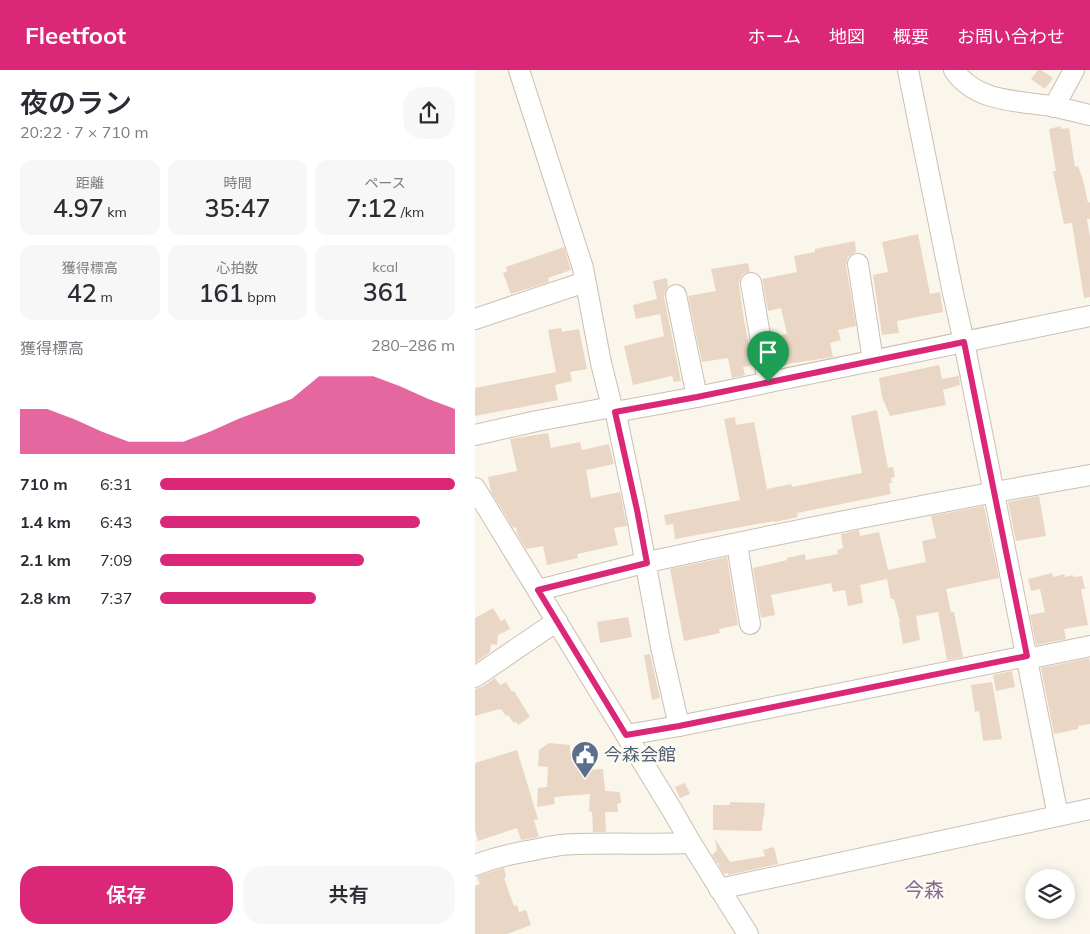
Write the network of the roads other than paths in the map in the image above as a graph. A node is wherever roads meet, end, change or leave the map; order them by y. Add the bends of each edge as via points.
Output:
1 (519, 70) edge
2 (908, 70) edge
3 (954, 70) edge
4 (1074, 70) edge
5 (1054, 107) junction
6 (1090, 115) edge
7 (858, 264) dead end
8 (585, 282) junction
9 (751, 282) dead end
10 (675, 295) dead end
11 (1090, 316) edge
12 (475, 319) edge
13 (964, 342) junction
14 (873, 361) junction
15 (768, 382) junction
16 (697, 397) junction
17 (614, 410) junction
18 (475, 435) edge
19 (1090, 476) edge
20 (475, 488) edge
21 (994, 492) junction
22 (737, 544) junction
23 (647, 563) junction
24 (538, 590) junction
25 (557, 621) junction
26 (751, 624) dead end
27 (1090, 646) edge
28 (1027, 658) junction
29 (475, 677) edge
30 (679, 726) junction
31 (626, 735) junction
32 (1090, 809) edge
33 (1058, 816) junction
34 (691, 843) junction
35 (475, 865) edge
36 (719, 889) junction
37 (748, 934) edge

1 - 8 street
2 - 13 street
3 - 5 street via 970,87 997,98
4 - 5 street
5 - 6 street
7 - 14 street
8 - 12 street
8 - 17 street
9 - 15 street
10 - 16 street
11 - 13 street
13 - 14 street
13 - 21 street
14 - 15 street
15 - 16 street
16 - 17 street
17 - 18 street via 537,421
17 - 23 street
19 - 21 street
20 - 24 street
21 - 22 street
21 - 28 street
22 - 23 street
22 - 26 street
23 - 24 street
23 - 30 street
24 - 25 street
25 - 29 street
25 - 31 street
27 - 28 street
28 - 30 street
28 - 33 street
30 - 31 street
31 - 34 street
32 - 33 street
33 - 36 street
34 - 35 street via 559,845
34 - 36 street
36 - 37 street

